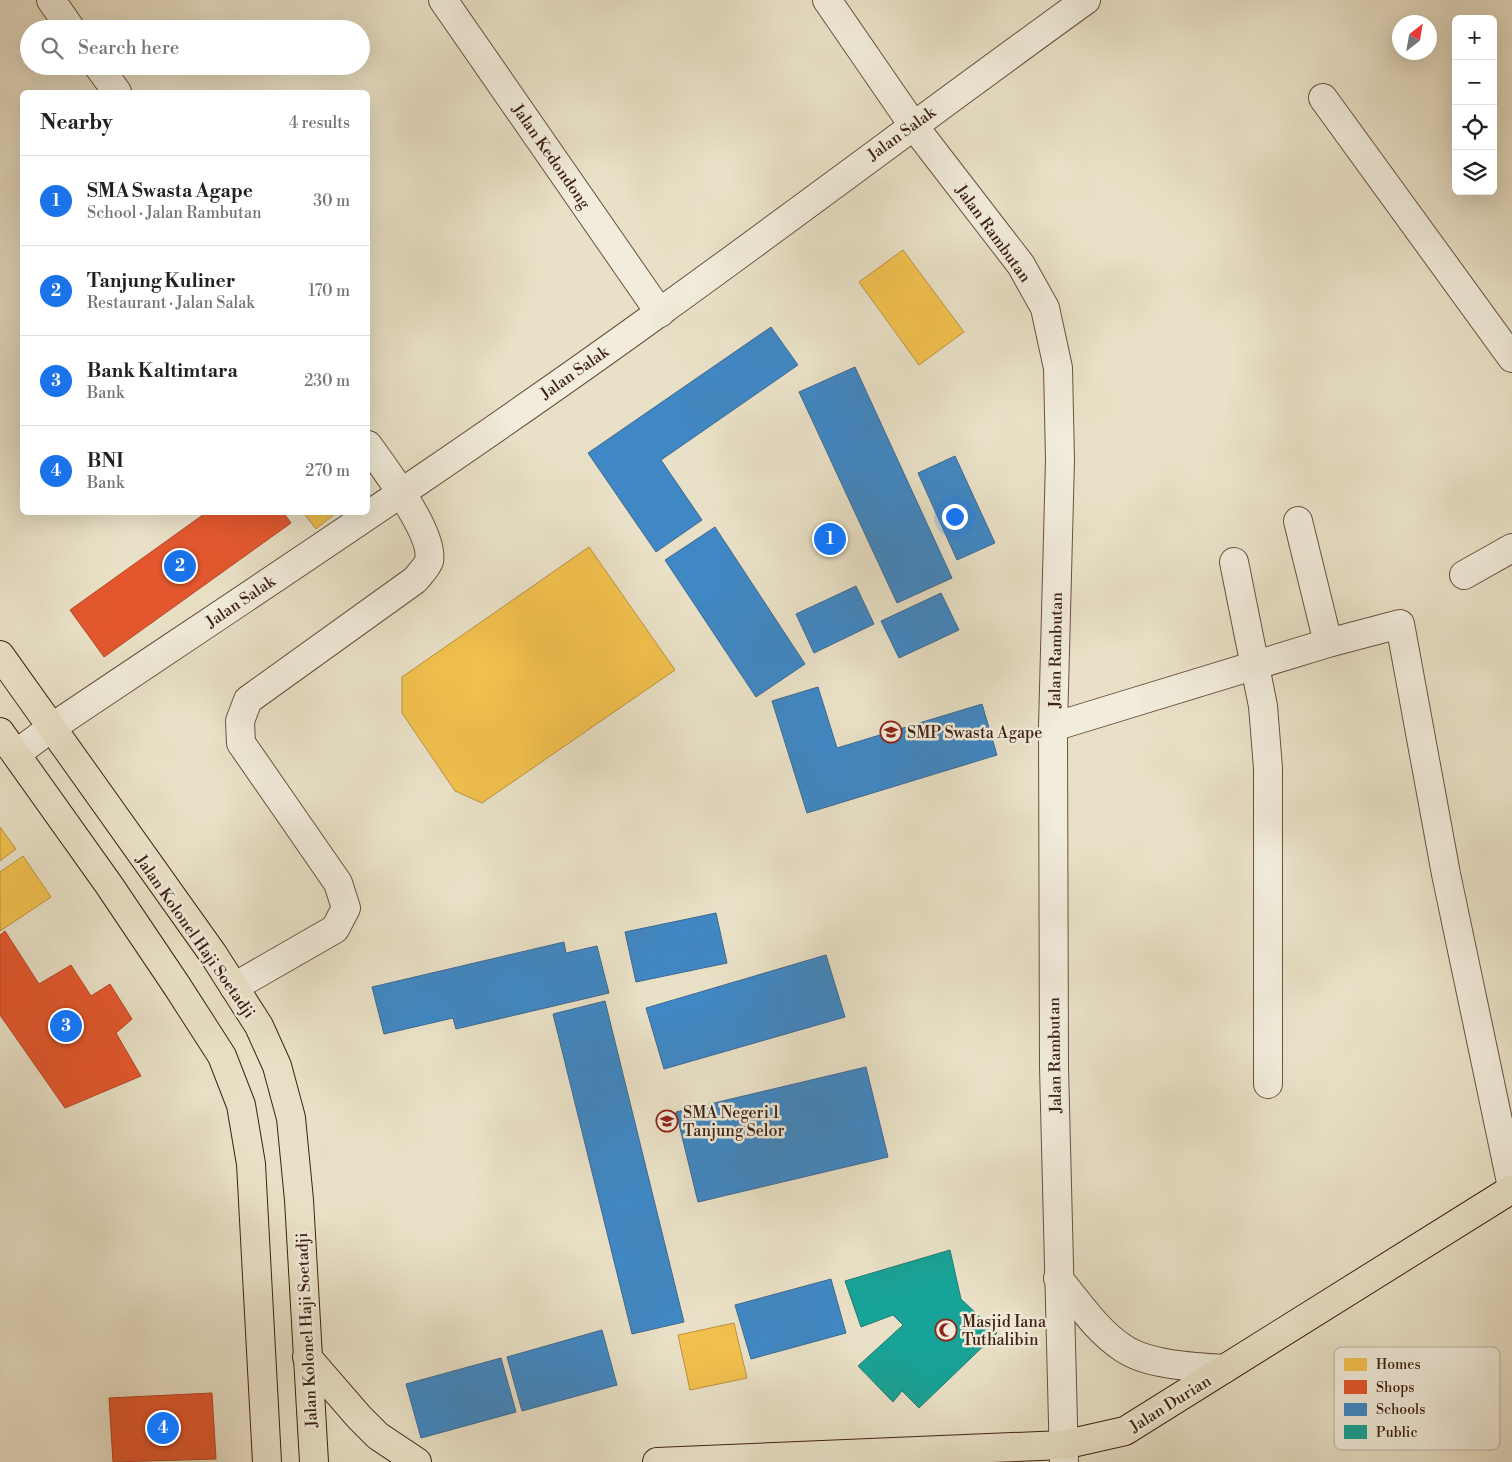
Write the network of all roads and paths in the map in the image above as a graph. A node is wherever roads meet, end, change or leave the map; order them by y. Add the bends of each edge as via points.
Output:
1 (51, 0) edge
2 (443, 0) edge
3 (827, 0) edge
4 (1086, 0) edge
5 (65, 20) edge
6 (105, 75) edge
7 (116, 90) edge
8 (1323, 98) dead end
9 (913, 125) junction
10 (660, 313) junction
11 (1512, 358) edge
12 (370, 448) edge
13 (401, 492) junction
14 (370, 513) edge
15 (367, 515) edge
16 (1298, 521) dead end
17 (1512, 548) edge
18 (1234, 562) dead end
19 (1464, 575) dead end
20 (1328, 643) junction
21 (0, 655) edge
22 (1256, 665) junction
23 (1053, 727) junction
24 (51, 728) junction
25 (0, 732) edge
26 (16, 754) junction
27 (234, 988) junction
28 (1268, 1084) dead end
29 (1512, 1188) edge
30 (1058, 1278) junction
31 (307, 1357) junction
32 (1224, 1369) junction
33 (1063, 1453) edge
34 (736, 1460) edge
35 (267, 1462) edge
36 (314, 1462) edge
37 (417, 1462) edge
38 (657, 1462) edge

1 - 5 street
2 - 10 street, Jalan Kedondong
3 - 9 street, Jalan Rambutan
4 - 9 street, Jalan Salak
6 - 7 street
8 - 11 street
9 - 10 street, Jalan Salak
9 - 23 street, Jalan Rambutan via 1021,265 1045,308 1053,340 1058,368 1060,460
10 - 13 street, Jalan Salak
12 - 13 street
13 - 14 street, Jalan Salak
13 - 27 street via 428,541 429,562 415,580 248,700 240,722 241,743 338,883 346,908 335,929
15 - 24 street, Jalan Salak
16 - 20 street
17 - 19 street
18 - 22 street
20 - 22 street
20 - 29 street via 1400,624 1446,874
21 - 24 main road, Jalan Kolonel Haji Soetadji
22 - 23 street
22 - 28 street via 1268,768
23 - 30 street, Jalan Rambutan
24 - 26 street, Jalan Salak
24 - 27 main road, Jalan Kolonel Haji Soetadji
25 - 26 main road
26 - 35 main road via 109,885 222,1056 241,1105 251,1164
27 - 31 main road, Jalan Kolonel Haji Soetadji via 259,1026 277,1066 292,1118
29 - 32 main road, Jalan Durian
30 - 32 street via 1096,1324 1124,1349 1173,1366
30 - 33 street, Jalan Rambutan
31 - 36 main road, Jalan Kolonel Haji Soetadji
31 - 37 main road via 358,1417 378,1436
32 - 33 main road, Jalan Durian via 1125,1432
33 - 34 main road, Jalan Durian
34 - 38 main road, Jalan Durian

